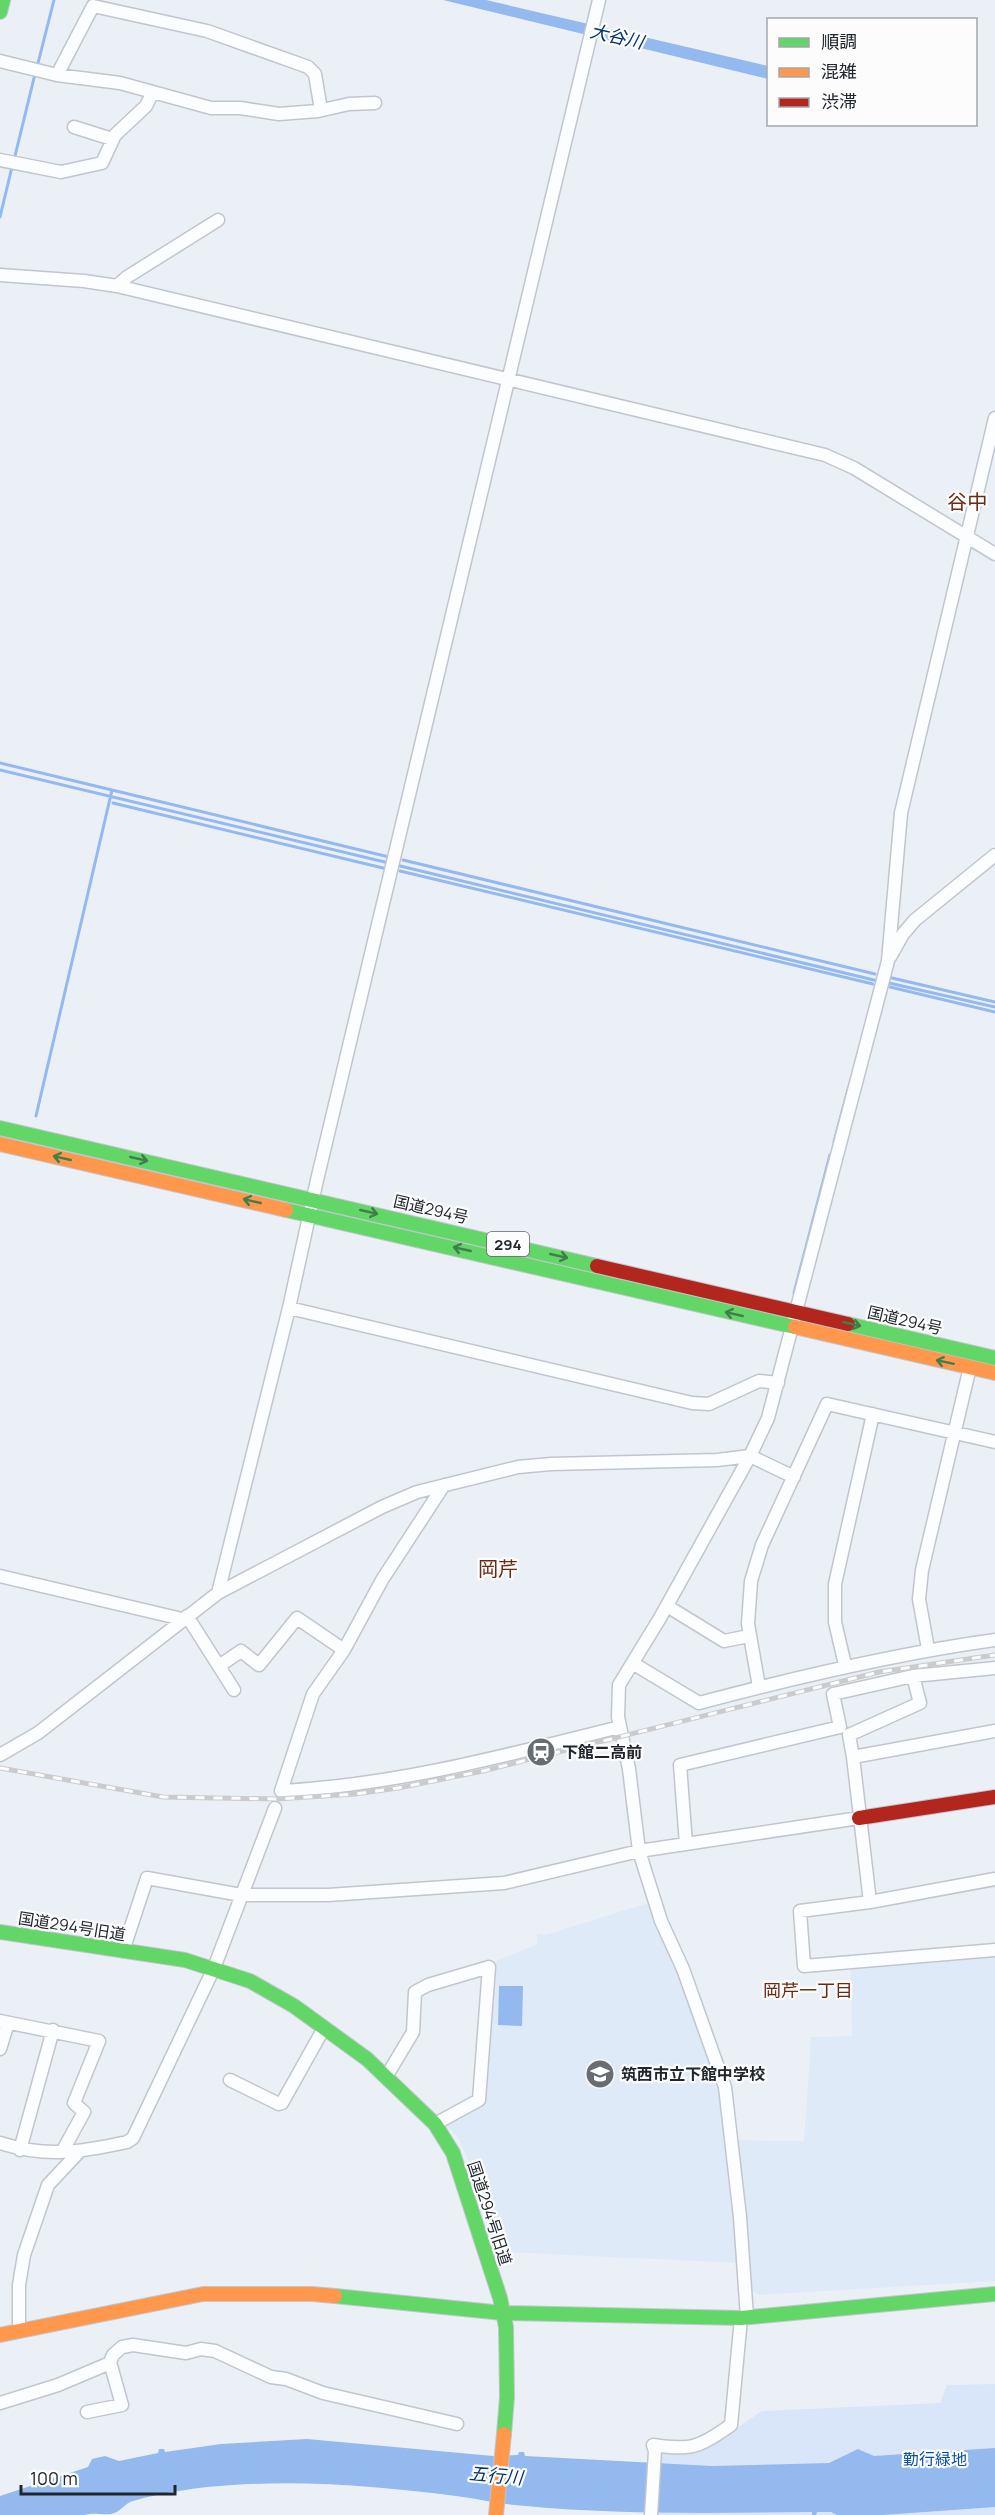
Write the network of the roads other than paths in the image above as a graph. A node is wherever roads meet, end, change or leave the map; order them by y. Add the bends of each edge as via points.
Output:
1 (3, 0) edge
2 (599, 0) edge
3 (0, 12) edge
4 (0, 61) edge
5 (57, 75) junction
6 (153, 92) junction
7 (375, 103) dead end
8 (321, 110) junction
9 (74, 127) dead end
10 (112, 139) junction
11 (9, 162) edge
12 (218, 220) dead end
13 (0, 275) edge
14 (117, 286) junction
15 (509, 381) junction
16 (995, 418) edge
17 (990, 464) edge
18 (966, 538) junction
19 (995, 554) edge
20 (995, 855) edge
21 (888, 961) junction
22 (0, 1128) edge
23 (0, 1144) edge
24 (312, 1199) junction
25 (309, 1215) junction
26 (289, 1308) junction
27 (795, 1311) junction
28 (790, 1327) junction
29 (995, 1358) edge
30 (970, 1367) junction
31 (995, 1373) edge
32 (778, 1383) junction
33 (873, 1414) junction
34 (956, 1432) junction
35 (995, 1442) edge
36 (750, 1456) junction
37 (794, 1476) junction
38 (444, 1485) junction
39 (0, 1576) edge
40 (218, 1593) junction
41 (667, 1606) junction
42 (184, 1618) junction
43 (749, 1636) junction
44 (995, 1640) edge
45 (928, 1649) junction
46 (344, 1650) junction
47 (634, 1664) junction
48 (845, 1665) junction
49 (219, 1666) junction
50 (995, 1668) edge
51 (913, 1676) junction
52 (759, 1687) junction
53 (234, 1689) dead end
54 (620, 1727) junction
55 (845, 1731) junction
56 (995, 1731) edge
57 (0, 1755) edge
58 (853, 1758) junction
59 (995, 1797) edge
60 (275, 1808) dead end
61 (859, 1818) junction
62 (686, 1844) junction
63 (639, 1851) junction
64 (995, 1880) edge
65 (241, 1895) junction
66 (870, 1902) junction
67 (0, 1932) edge
68 (995, 1950) edge
69 (123, 1951) junction
70 (214, 1968) junction
71 (4, 2022) edge
72 (324, 2028) junction
73 (53, 2031) junction
74 (0, 2049) edge
75 (386, 2077) junction
76 (230, 2080) dead end
77 (435, 2124) junction
78 (0, 2143) edge
79 (20, 2150) junction
80 (62, 2152) junction
81 (78, 2153) junction
82 (995, 2294) edge
83 (503, 2313) junction
84 (744, 2317) junction
85 (20, 2323) dead end
86 (0, 2335) edge
87 (110, 2363) junction
88 (0, 2403) edge
89 (87, 2412) dead end
90 (457, 2424) dead end
91 (496, 2515) edge
92 (651, 2515) edge

1 - 3 main road
2 - 15 street
4 - 5 street
5 - 6 street via 120,83
5 - 8 street via 93,6 207,31 308,67 315,74
6 - 8 street via 211,108 279,114
6 - 10 street via 146,106
7 - 8 street
9 - 10 street
10 - 11 street via 102,163 61,172
12 - 14 street
13 - 14 street
14 - 15 street
15 - 18 street via 825,455 854,468
15 - 24 street
16 - 17 street
17 - 18 street
18 - 19 street
18 - 21 street via 902,813
20 - 21 street via 915,920
21 - 27 street
22 -> 24 main road, 国道294号 / 294
25 -> 23 main road, 国道294号 / 294
24 - 25 street
24 -> 27 main road, 国道294号 / 294
25 - 26 street
28 -> 25 main road, 国道294号 / 294
26 - 32 street via 692,1403 709,1404 759,1381
26 - 40 street
27 - 28 street
27 -> 29 main road, 国道294号 / 294
30 -> 28 main road, 国道294号 / 294
28 - 32 street
30 - 31 main road, 国道294号 / 294
30 - 34 street
32 - 36 street via 768,1418
33 - 34 street
33 - 37 street via 827,1404
33 - 48 street via 835,1584 835,1622
34 - 35 street
34 - 45 street via 920,1585 921,1619
36 - 37 street
36 - 38 street via 518,1467
36 - 41 street
37 - 43 street via 756,1562 748,1606
38 - 40 street via 382,1507
38 - 46 street via 382,1580
39 - 42 street
40 - 42 street
41 - 43 street via 724,1641
41 - 47 street
42 - 49 street
42 - 57 street via 38,1733
43 - 52 street
44 - 45 street
45 - 48 street
46 - 49 street via 297,1618 259,1665 241,1652
46 - 54 street via 313,1694 281,1791 333,1788 487,1761
47 - 52 street via 699,1704
47 - 54 street via 619,1685
48 - 52 street
49 - 53 street
50 - 51 street
51 - 55 street via 920,1703
51 - 55 street via 833,1694
54 - 63 street
55 - 58 street
55 - 62 street via 680,1765
56 - 58 street
58 - 61 street
59 - 61 main road
60 - 65 street
61 - 62 street
61 - 66 street
62 - 63 street
63 - 65 street via 504,1883 328,1895
63 - 84 street via 725,2087 739,2206
64 - 66 street
65 - 69 street via 147,1878
65 - 70 street
66 - 68 street via 800,1911 804,1966
67 - 69 main road, 国道294号旧道
69 - 70 main road, 国道294号旧道
70 - 72 main road, 国道294号旧道 via 250,1981
70 - 81 street via 133,2138
71 - 73 street
71 - 74 street
72 - 75 main road, 国道294号旧道
72 - 76 street via 282,2103
73 - 79 street
73 - 80 street via 99,2041 74,2103 84,2112
75 - 77 main road, 国道294号旧道
75 - 77 street via 413,2032 415,1992 489,1967 479,2100
77 - 83 main road, 国道294号旧道 via 456,2163
78 - 79 street
79 - 80 street
80 - 81 street
81 - 85 street via 48,2185 24,2255 19,2285
82 - 84 main road
83 - 84 main road
83 - 86 main road via 312,2294 204,2294
83 - 91 main road, 国道294号旧道 via 508,2363
84 - 92 street via 731,2425 690,2448 653,2445
87 - 88 street
87 - 89 street via 122,2405
87 - 90 street via 112,2355 122,2347 133,2345 186,2353 215,2350 271,2377 323,2393

